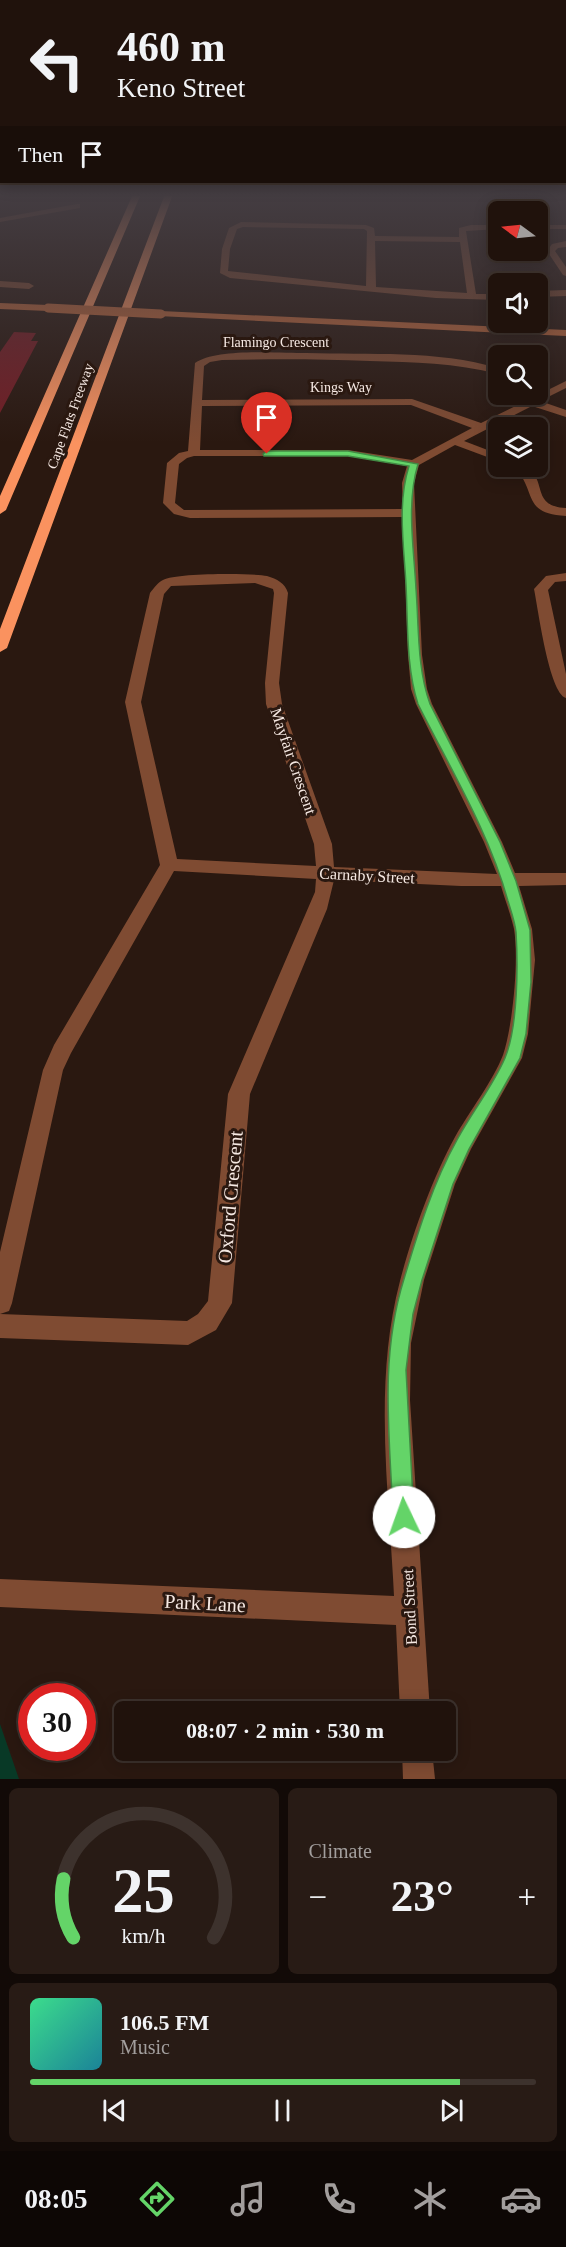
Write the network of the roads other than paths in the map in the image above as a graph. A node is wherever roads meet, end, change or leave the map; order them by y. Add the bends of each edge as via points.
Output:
1 (101, 277) edge
2 (138, 277) edge
3 (261, 277) edge
4 (371, 277) edge
5 (468, 277) edge
6 (0, 284) edge
7 (28, 286) dead end
8 (371, 289) junction
9 (566, 293) edge
10 (548, 294) edge
11 (472, 297) junction
12 (488, 297) edge
13 (0, 306) edge
14 (566, 331) edge
15 (488, 368) edge
16 (548, 392) edge
17 (198, 404) junction
18 (521, 405) edge
19 (566, 414) edge
20 (481, 427) junction
21 (455, 441) junction
22 (194, 453) junction
23 (488, 454) edge
24 (414, 464) junction
25 (531, 477) edge
26 (0, 510) edge
27 (566, 512) edge
28 (407, 513) junction
29 (566, 578) edge
30 (0, 648) edge
31 (566, 693) edge
32 (169, 865) junction
33 (326, 873) junction
34 (566, 879) edge
35 (509, 881) junction
36 (0, 1303) edge
37 (0, 1326) edge
38 (0, 1593) edge
39 (410, 1611) junction
40 (414, 1701) edge
41 (418, 1761) edge
42 (419, 1779) edge

1 - 26 highway, Cape Flats Freeway
2 - 30 highway, Cape Flats Freeway
3 - 8 street
4 - 8 street
5 - 11 street
6 - 7 street
8 - 11 street
9 - 10 street
11 - 12 street
13 - 14 street, bridge
15 - 17 street, Flamingo Crescent via 445,360 214,357 199,365
16 - 19 street
17 - 20 street, Kings Way via 403,402
17 - 22 street, Flamingo Crescent
18 - 20 street
20 - 21 street
21 - 23 street
21 - 24 street
22 - 24 street via 348,453
22 - 28 street via 173,463 169,503 177,512
24 - 28 street, Bond Street via 408,483
25 - 27 street via 539,504 551,511
28 - 35 street, Bond Street via 419,689
29 - 31 street via 551,579 541,589
32 - 33 street, Carnaby Street
32 - 33 street, Mayfair Crescent via 133,702 157,593 175,580 255,579 273,583 281,593 272,683 274,704 323,844
32 - 36 street via 53,1070
33 - 35 street, Carnaby Street
33 - 37 street, Oxford Crescent via 318,909 239,1094 222,1292 209,1321 188,1333
34 - 35 street, Carnaby Street
35 - 39 street, Bond Street via 523,930 518,1034 512,1058 444,1184 412,1280 399,1343 396,1400
38 - 39 street, Park Lane
39 - 40 street, Bond Street
41 - 42 street

